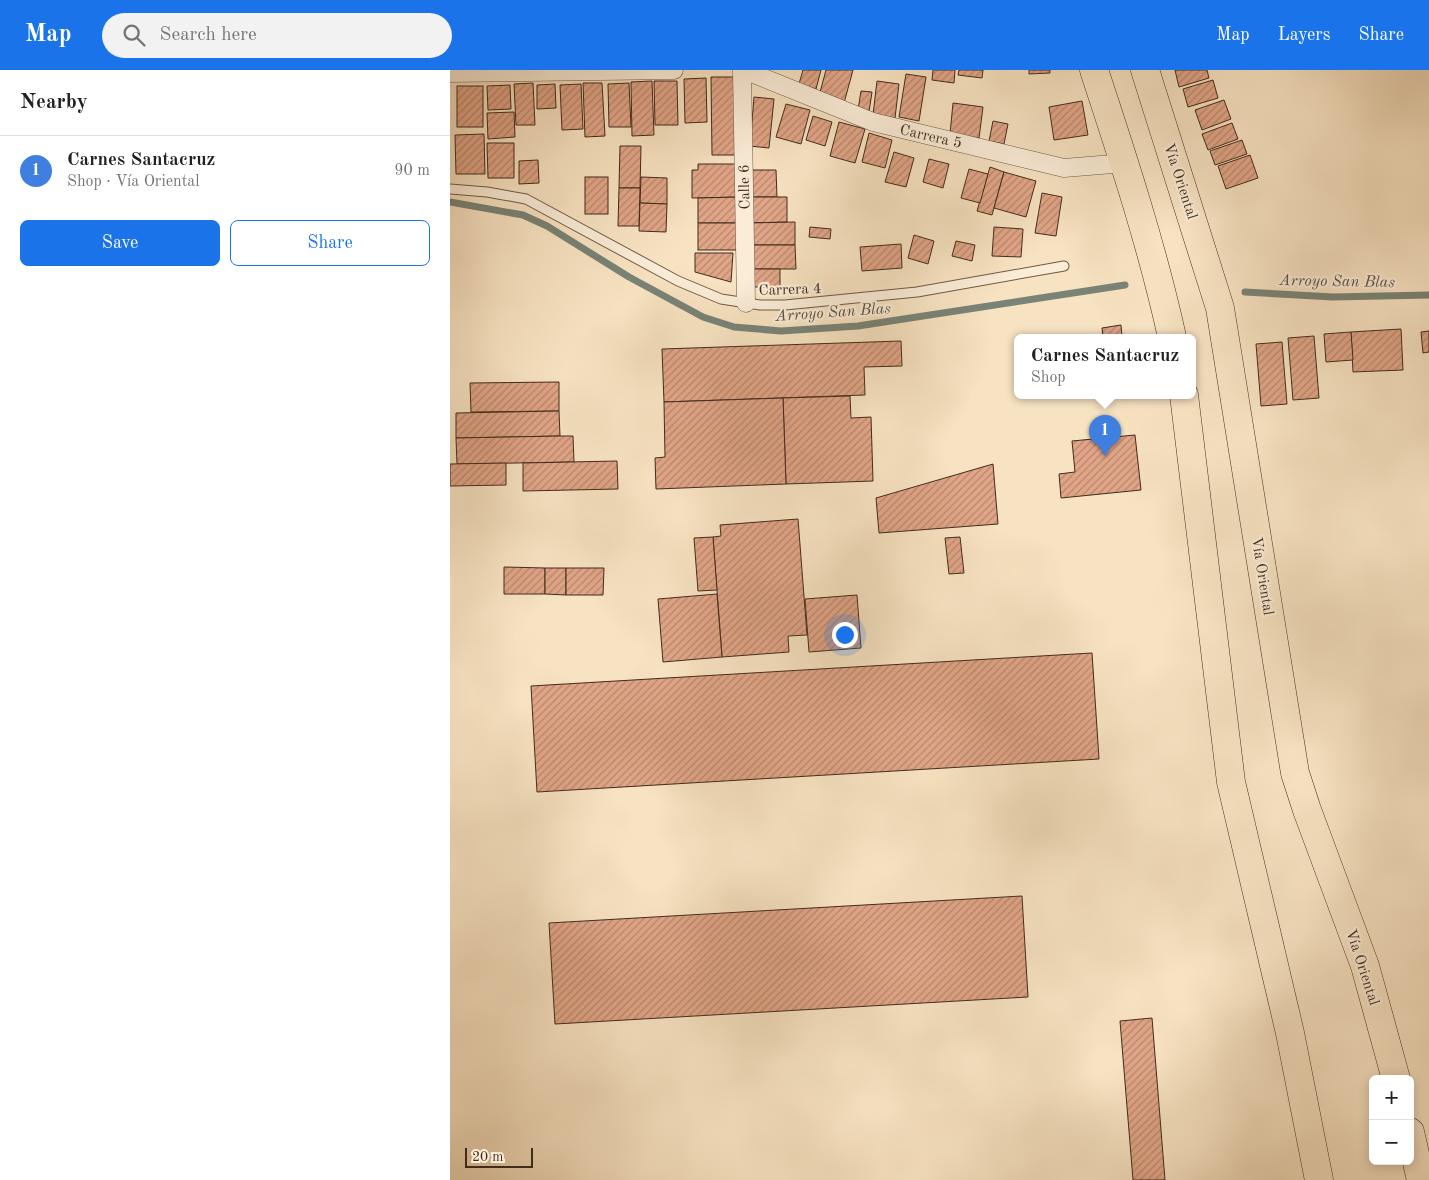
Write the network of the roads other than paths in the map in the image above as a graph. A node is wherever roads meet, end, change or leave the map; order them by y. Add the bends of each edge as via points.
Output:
1 (674, 70) edge
2 (743, 70) edge
3 (1094, 70) edge
4 (1145, 70) edge
5 (454, 72) edge
6 (1125, 162) junction
7 (450, 189) edge
8 (1064, 266) dead end
9 (746, 303) junction
10 (1171, 334) edge
11 (1184, 399) edge
12 (1395, 1075) edge
13 (1414, 1149) edge
14 (1319, 1180) edge
15 (1421, 1180) edge

1 - 5 street
2 - 6 street, Carrera 5 via 873,122 1064,168
2 - 9 street, Calle 6
3 - 6 highway
4 - 12 highway, Vía Oriental via 1220,308 1295,773 1365,966
6 - 10 highway
7 - 9 lane, Carrera 4 via 526,199 678,281 721,299
8 - 9 lane, Carrera 4 via 1018,276 858,299 785,306
11 - 14 highway via 1231,782 1290,1033
13 - 15 highway

